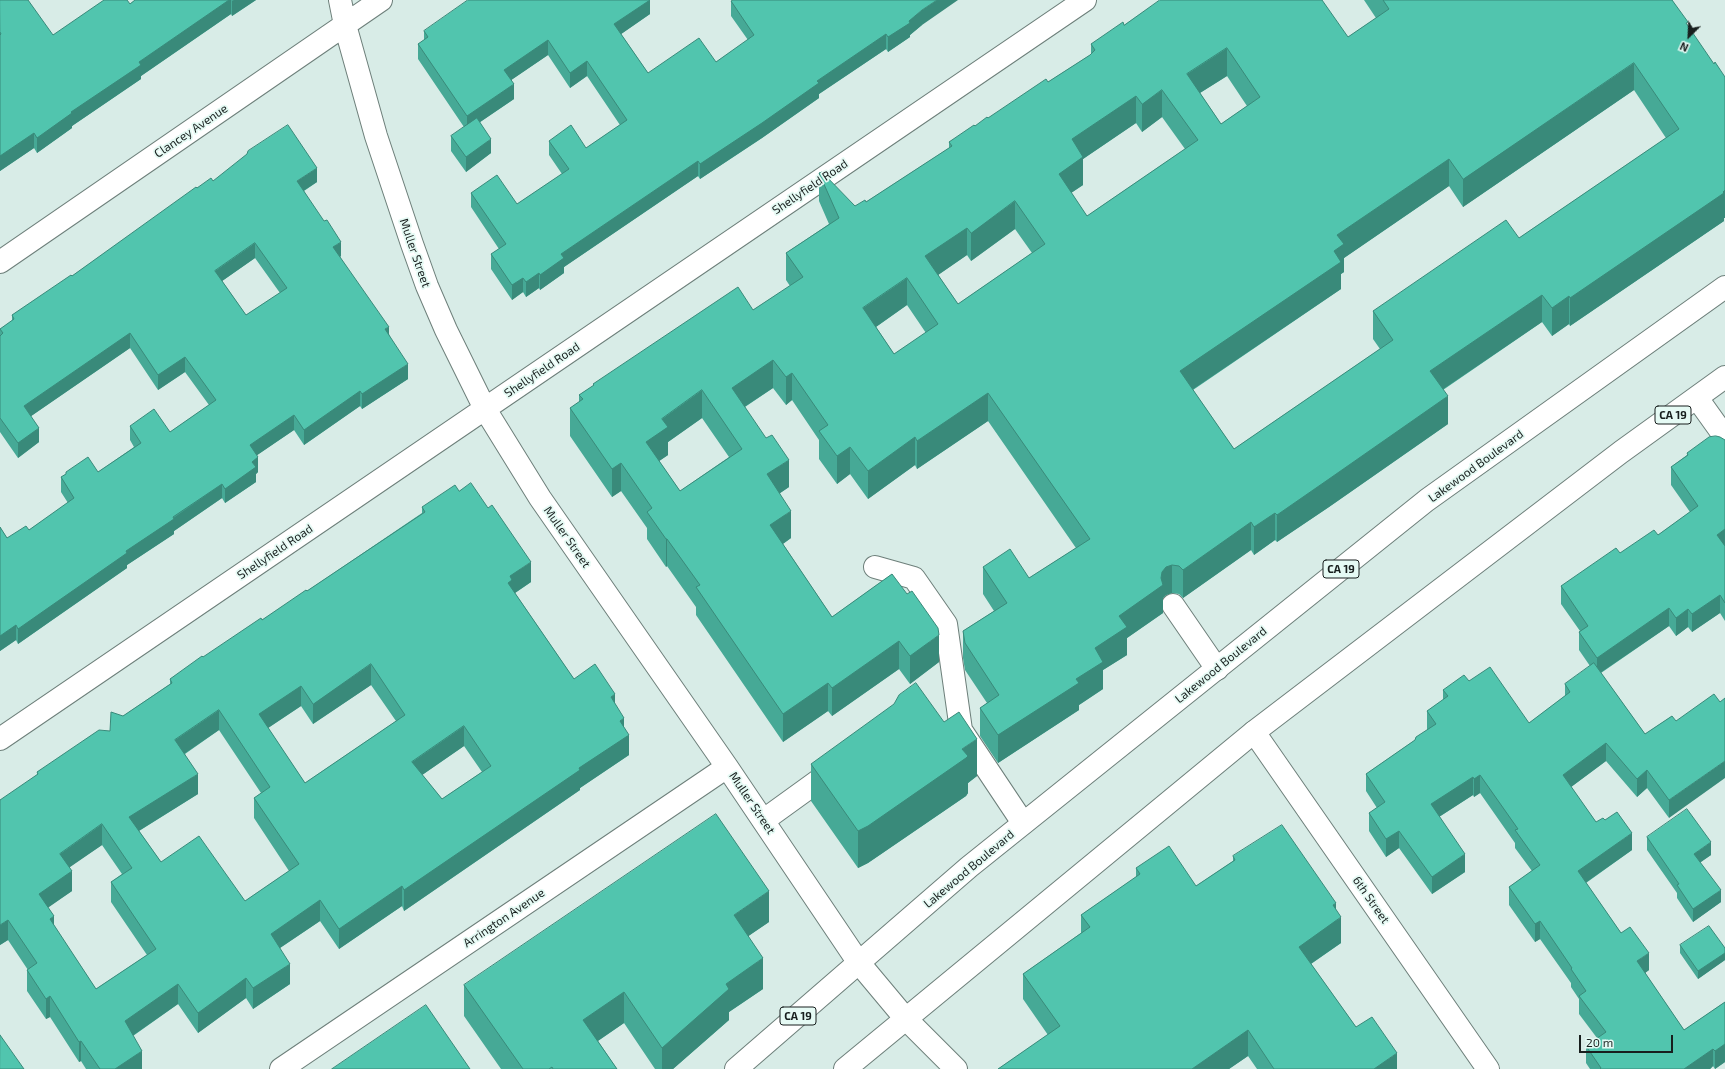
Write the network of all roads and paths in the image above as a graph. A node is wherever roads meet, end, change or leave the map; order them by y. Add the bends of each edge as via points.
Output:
1 (340, 0) edge
2 (381, 0) edge
3 (1085, 0) edge
4 (345, 25) junction
5 (0, 262) edge
6 (1725, 286) edge
7 (1725, 377) edge
8 (1697, 398) junction
9 (485, 409) junction
10 (1725, 437) edge
11 (875, 567) dead end
12 (1173, 606) dead end
13 (1217, 668) junction
14 (1254, 732) junction
15 (0, 739) edge
16 (855, 755) edge
17 (727, 767) junction
18 (764, 820) junction
19 (1024, 823) junction
20 (859, 963) junction
21 (905, 1018) junction
22 (281, 1069) edge
23 (736, 1069) edge
24 (844, 1069) edge
25 (956, 1069) edge
26 (1488, 1069) edge

1 - 4 street, Muller Street
2 - 4 street, Clancey Avenue
3 - 9 street, Shellyfield Road
4 - 5 street, Clancey Avenue
4 - 9 street, Muller Street via 376,136 427,286
6 - 13 street, Lakewood Boulevard / CA 19 via 1427,500
7 - 8 street, CA 19
8 - 10 street
8 - 14 street, CA 19 via 1621,452
9 - 15 street, Shellyfield Road
9 - 17 street, Muller Street via 540,498
11 - 19 street via 914,578 946,624 961,730
12 - 13 street
13 - 19 street, Lakewood Boulevard / CA 19
14 - 21 street, CA 19
14 - 26 street, 6th Street
16 - 18 street
17 - 18 street, Muller Street
17 - 22 street, Arrington Avenue
18 - 20 street, Muller Street
19 - 20 street, Lakewood Boulevard / CA 19 via 969,867
20 - 21 street, Muller Street
20 - 23 street, Lakewood Boulevard / CA 19
21 - 24 street, CA 19
21 - 25 street, Muller Street

